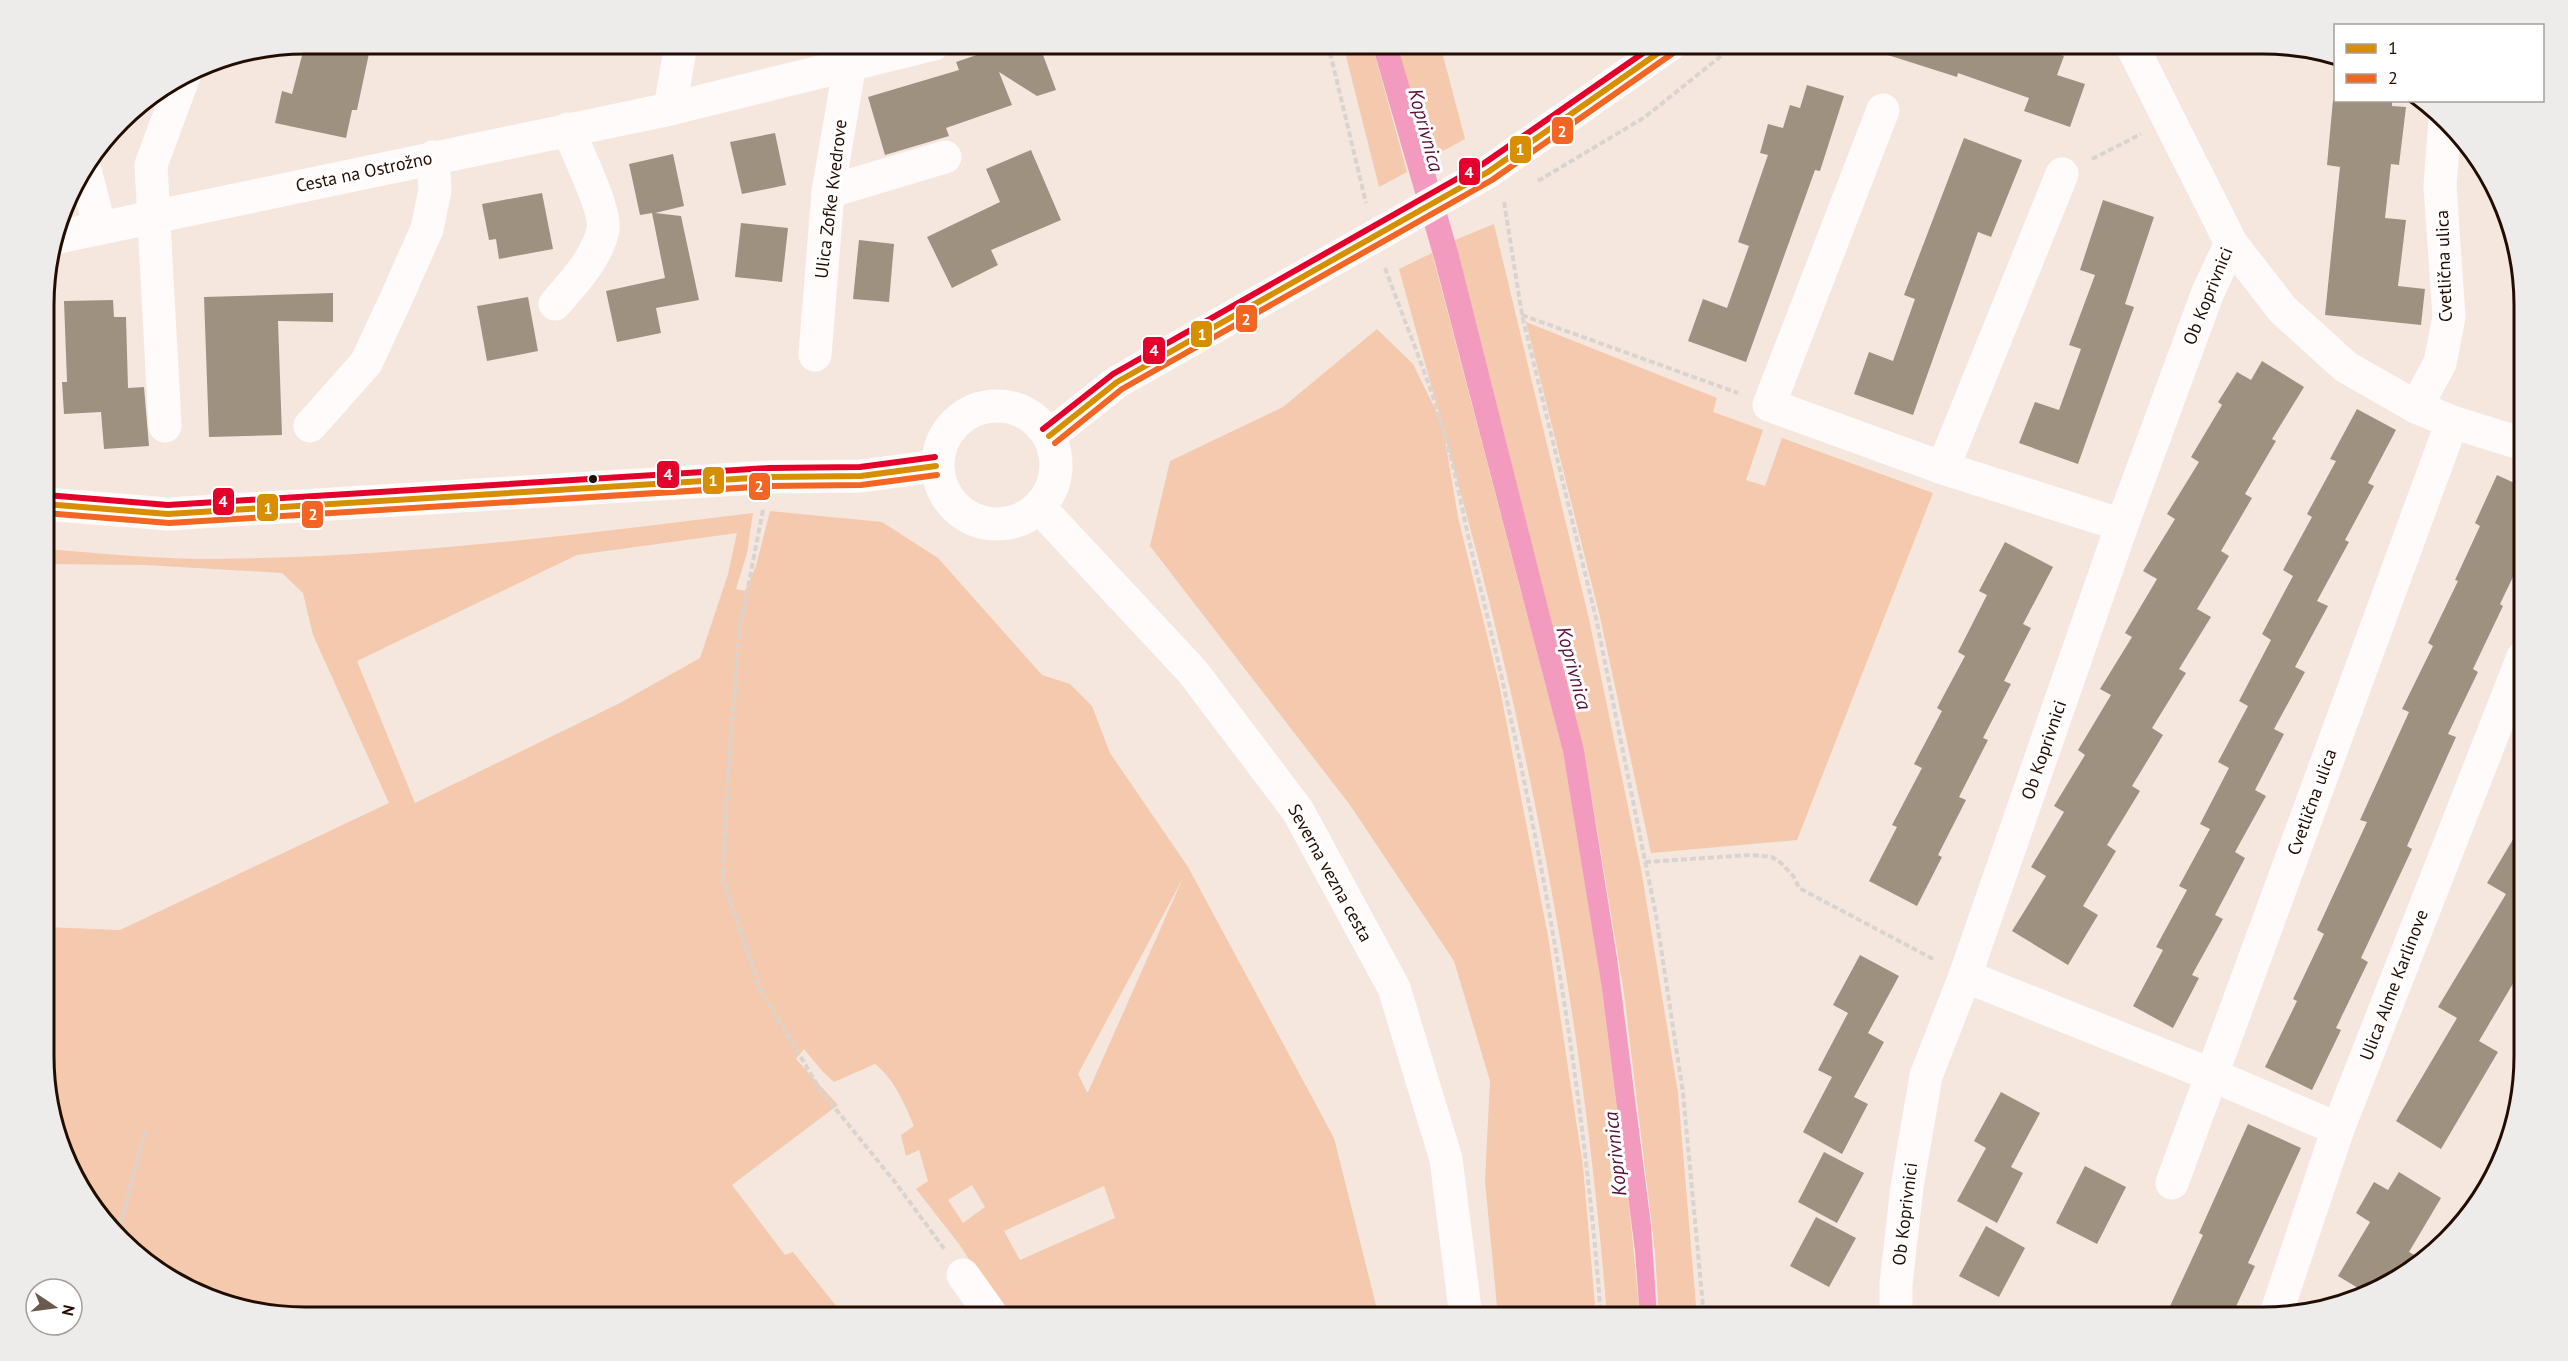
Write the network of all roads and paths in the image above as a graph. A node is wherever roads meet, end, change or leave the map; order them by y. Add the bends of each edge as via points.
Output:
1 (679, 54) edge
2 (850, 54) edge
3 (1330, 54) edge
4 (1657, 54) edge
5 (1724, 54) edge
6 (2136, 54) edge
7 (180, 88) edge
8 (670, 109) junction
9 (1883, 110) dead end
10 (2169, 120) junction
11 (568, 129) junction
12 (2444, 130) edge
13 (433, 157) junction
14 (945, 157) dead end
15 (2062, 174) joint
16 (88, 180) edge
17 (1534, 183) dead end
18 (828, 192) junction
19 (1514, 195) dead end
20 (1504, 201) junction
21 (1496, 206) dead end
22 (154, 216) junction
23 (100, 228) junction
24 (64, 236) edge
25 (1374, 237) junction
26 (2231, 243) junction
27 (555, 304) dead end
28 (1522, 315) junction
29 (815, 355) dead end
30 (1769, 405) junction
31 (2416, 407) junction
32 (2452, 422) junction
33 (165, 426) dead end
34 (310, 426) dead end
35 (1049, 436) junction
36 (2514, 441) edge
37 (936, 466) junction
38 (1942, 468) junction
39 (770, 477) junction
40 (54, 505) edge
41 (1039, 507) junction
42 (2122, 525) junction
43 (2514, 680) edge
44 (1645, 862) junction
45 (1965, 976) junction
46 (2212, 1076) junction
47 (146, 1128) dead end
48 (2337, 1129) junction
49 (2172, 1183) dead end
50 (120, 1226) edge
51 (963, 1275) joint
52 (2279, 1306) edge
53 (986, 1307) edge
54 (1465, 1307) edge
55 (1600, 1307) edge
56 (1703, 1307) edge
57 (1896, 1307) edge

1 - 8 street
2 - 8 street, Cesta na Ostrožno
2 - 18 street, Ulica Zofke Kvedrove
3 - 25 path
4 - 25 street via 1488,172
5 - 17 path via 1645,117
6 - 10 street, Ob Koprivnici
7 - 22 street via 151,165
8 - 11 street, Cesta na Ostrožno
9 - 30 street
10 - 15 path
10 - 26 street, Ob Koprivnici
11 - 13 street, Cesta na Ostrožno
11 - 27 street via 600,210 603,228 577,279
12 - 31 street, Cvetlična ulica via 2440,186 2449,317 2440,363
13 - 22 street, Cesta na Ostrožno
13 - 34 street via 435,190 427,230 396,301 366,363
14 - 18 street
15 - 38 street
16 - 23 street
18 - 29 street, Ulica Zofke Kvedrove
19 - 20 path
20 - 21 path
20 - 28 path
22 - 23 street, Cesta na Ostrožno
22 - 33 street
23 - 24 street, Cesta na Ostrožno
25 - 35 street via 1117,382
25 - 55 path via 1442,426 1504,681 1553,936 1581,1112
26 - 31 street via 2283,310 2346,367
26 - 42 street, Ob Koprivnici via 2208,292
28 - 30 path
28 - 44 path via 1596,618
30 - 38 street
31 - 32 street
32 - 36 street
32 - 46 street, Cvetlična ulica
35 - 37 street via 1037,420 1021,410 983,406 949,428 939,446
35 - 41 street via 1056,454 1056,473
37 - 39 street via 861,476
37 - 41 street via 940,486 951,504 967,517 986,524 1006,524
38 - 42 street
39 - 40 street via 168,514
39 - 51 path via 740,628 723,879 760,989 821,1091
41 - 54 street, Severna vezna cesta via 1192,671 1298,811 1394,988 1446,1159
42 - 45 street, Ob Koprivnici
43 - 48 street, Ulica Alme Karlinove
44 - 45 path via 1772,857 1794,877 1799,888
44 - 56 path via 1683,1093
45 - 46 street
45 - 57 street, Ob Koprivnici via 1926,1076 1907,1187
46 - 48 street
46 - 49 street, Cvetlična ulica
47 - 50 path
48 - 52 street, Ulica Alme Karlinove
51 - 53 street

